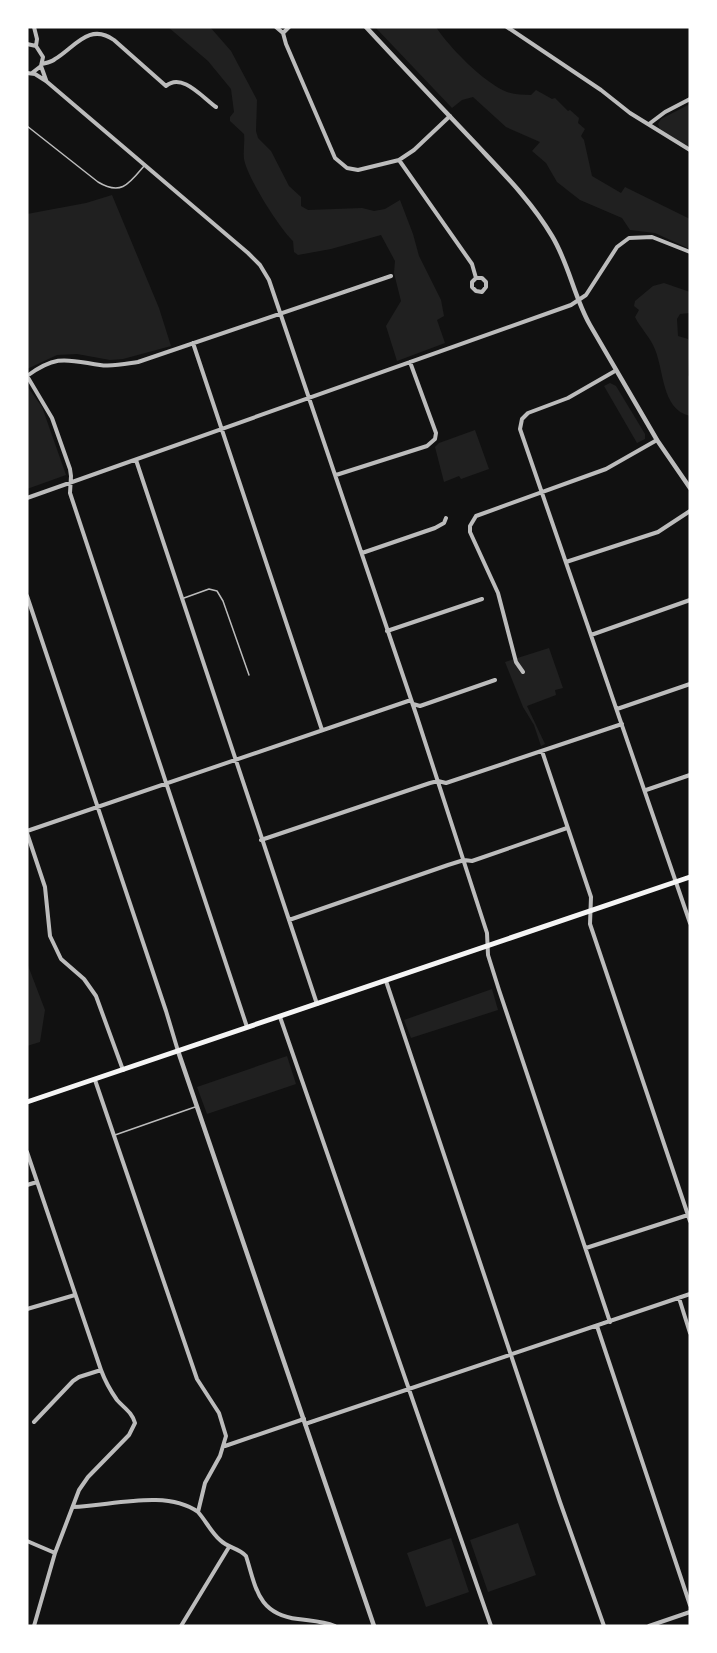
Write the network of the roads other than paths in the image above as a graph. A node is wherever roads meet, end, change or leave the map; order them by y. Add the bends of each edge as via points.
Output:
1 (34, 27) edge
2 (276, 27) edge
3 (289, 27) edge
4 (366, 27) edge
5 (507, 27) edge
6 (283, 33) junction
7 (36, 34) junction
8 (28, 44) edge
9 (36, 46) junction
10 (43, 57) junction
11 (52, 61) junction
12 (41, 65) junction
13 (28, 73) edge
14 (46, 81) junction
15 (690, 99) edge
16 (216, 107) dead end
17 (450, 116) junction
18 (649, 124) junction
19 (27, 126) edge
20 (690, 150) edge
21 (399, 160) junction
22 (144, 165) junction
23 (690, 252) edge
24 (390, 276) dead end
25 (476, 278) dead end
26 (579, 300) junction
27 (281, 313) junction
28 (193, 343) junction
29 (410, 362) junction
30 (615, 371) junction
31 (27, 376) edge
32 (310, 399) junction
33 (222, 430) junction
34 (657, 440) junction
35 (136, 460) junction
36 (336, 475) junction
37 (70, 483) junction
38 (690, 488) edge
39 (543, 490) junction
40 (27, 498) edge
41 (690, 511) edge
42 (446, 518) dead end
43 (362, 553) junction
44 (566, 562) junction
45 (27, 596) edge
46 (181, 599) junction
47 (482, 599) dead end
48 (690, 600) edge
49 (387, 631) junction
50 (591, 635) junction
51 (523, 672) dead end
52 (249, 675) dead end
53 (495, 680) dead end
54 (690, 684) edge
55 (412, 702) junction
56 (617, 709) junction
57 (622, 724) junction
58 (322, 730) junction
59 (542, 751) junction
60 (234, 759) junction
61 (690, 775) edge
62 (438, 781) junction
63 (166, 783) junction
64 (646, 790) junction
65 (97, 807) junction
66 (567, 828) junction
67 (27, 832) edge
68 (261, 840) junction
69 (464, 860) junction
70 (690, 877) edge
71 (676, 882) junction
72 (590, 911) junction
73 (288, 920) junction
74 (690, 923) edge
75 (488, 945) junction
76 (386, 981) junction
77 (317, 1004) junction
78 (280, 1017) junction
79 (247, 1027) junction
80 (178, 1051) junction
81 (123, 1070) junction
82 (94, 1080) junction
83 (27, 1102) edge
84 (196, 1107) junction
85 (113, 1136) junction
86 (27, 1152) edge
87 (37, 1182) junction
88 (27, 1185) edge
89 (688, 1215) junction
90 (690, 1221) edge
91 (586, 1248) junction
92 (690, 1294) edge
93 (75, 1295) junction
94 (679, 1298) junction
95 (27, 1309) edge
96 (610, 1322) junction
97 (597, 1326) junction
98 (690, 1333) edge
99 (510, 1354) junction
100 (101, 1370) junction
101 (408, 1389) junction
102 (304, 1421) junction
103 (34, 1422) dead end
104 (224, 1446) junction
105 (73, 1507) junction
106 (198, 1512) junction
107 (27, 1541) edge
108 (229, 1547) junction
109 (55, 1553) junction
110 (690, 1605) edge
111 (690, 1612) edge
112 (34, 1626) edge
113 (182, 1626) edge
114 (334, 1626) edge
115 (374, 1626) edge
116 (490, 1626) edge
117 (604, 1626) edge
118 (649, 1626) edge

1 - 7 street
2 - 6 street
3 - 6 street
4 - 17 street
5 - 18 street
6 - 21 street via 335,158 347,168 358,170
7 - 8 street
7 - 9 street
8 - 9 street
9 - 10 street
10 - 11 street
10 - 12 street
11 - 12 street
11 - 16 street via 80,39 103,34 166,86 182,81
12 - 13 street
12 - 14 street
13 - 14 street
14 - 22 street
15 - 18 street
17 - 21 street
17 - 26 street via 541,218 559,249
18 - 20 street
19 - 22 lane via 110,188 127,185
21 - 25 street via 472,264
22 - 27 street via 256,261 269,280
23 - 26 street via 652,237 629,238 617,247
24 - 27 street
26 - 29 street
26 - 30 street
27 - 28 street
27 - 32 street
28 - 31 street via 118,365 58,360
28 - 33 street
29 - 32 street
29 - 36 street via 436,433 435,440
30 - 34 street
30 - 39 street via 568,398 523,417 521,430
31 - 37 street via 51,418 70,469
32 - 33 street
32 - 36 street
33 - 35 street
33 - 58 street
34 - 38 street
34 - 39 street via 606,469
35 - 37 street
35 - 46 street
36 - 43 street
37 - 40 street
37 - 63 street via 70,493
39 - 44 street
39 - 51 street via 476,516 470,526 498,593 516,662
41 - 44 street via 658,532
42 - 43 street via 435,528
43 - 49 street
44 - 50 street
45 - 65 street
46 - 52 lane via 209,589 217,591
46 - 60 street
47 - 49 street
48 - 50 street
49 - 55 street
50 - 56 street
53 - 55 street via 420,706
54 - 56 street
55 - 58 street
55 - 62 street
56 - 57 street
57 - 59 street
57 - 64 street
58 - 60 street
59 - 62 street via 446,783
59 - 66 street
60 - 63 street
60 - 68 street
61 - 64 street
62 - 68 street
62 - 69 street
63 - 65 street
63 - 79 street
64 - 71 street
65 - 67 street
65 - 80 street
66 - 69 street via 472,861
66 - 72 street via 591,897
67 - 81 street via 45,887 50,936 61,959 96,996
68 - 73 street
69 - 73 street
69 - 75 street via 488,933
70 - 71 main road
71 - 72 main road
71 - 74 street
72 - 75 main road
72 - 89 street via 590,922
73 - 77 street
75 - 76 main road
75 - 91 street via 498,990
76 - 77 main road
76 - 99 street
77 - 78 main road
78 - 79 main road
78 - 101 street
79 - 80 main road
80 - 81 main road
80 - 84 street
81 - 82 main road
82 - 83 main road
82 - 85 street
84 - 85 lane
84 - 102 street
85 - 104 street via 197,1379 222,1420
86 - 87 street
87 - 88 street
87 - 93 street
89 - 90 street
89 - 91 street
91 - 96 street
92 - 94 street
93 - 95 street
93 - 100 street
94 - 96 street
94 - 98 street
96 - 97 street
97 - 99 street
97 - 110 street
99 - 101 street
99 - 117 street
100 - 103 street via 73,1381
100 - 105 street via 135,1423 129,1435 88,1477
101 - 102 street
101 - 116 street
102 - 104 street
102 - 115 street
104 - 106 street via 205,1483
105 - 106 street via 156,1499 183,1504
105 - 109 street
106 - 108 street
107 - 109 street
108 - 113 street
108 - 114 street via 246,1556 258,1597 273,1611
109 - 112 street
111 - 118 street

